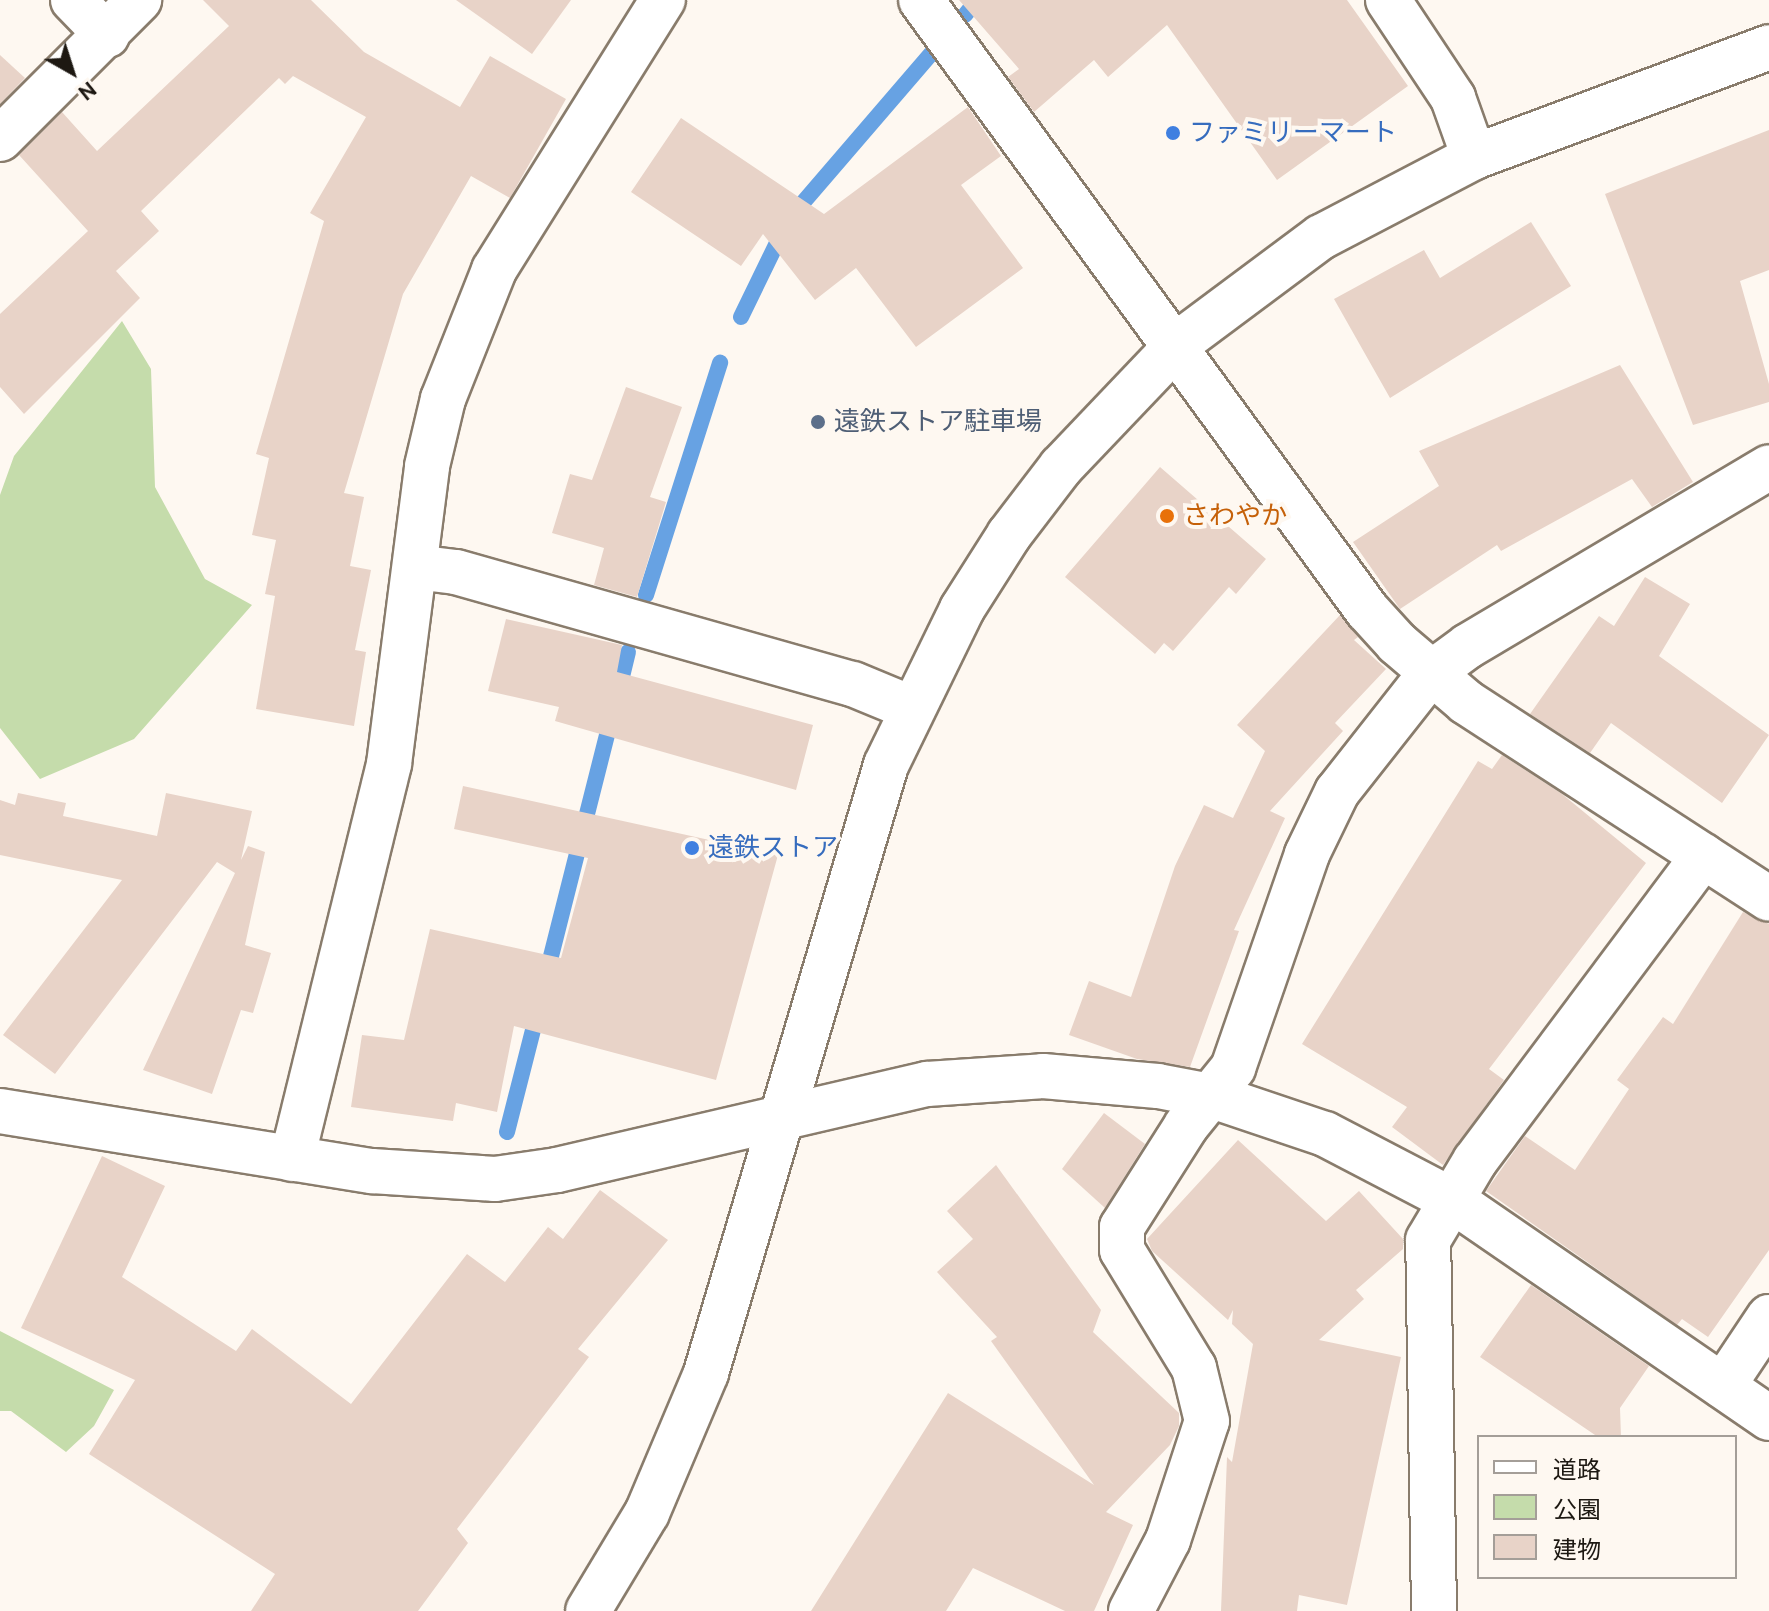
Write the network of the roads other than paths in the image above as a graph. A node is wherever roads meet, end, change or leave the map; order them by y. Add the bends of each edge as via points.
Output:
1 (73, 0) edge
2 (139, 0) edge
3 (663, 0) edge
4 (921, 0) edge
5 (1388, 0) edge
6 (107, 35) junction
7 (1769, 47) edge
8 (0, 139) edge
9 (1474, 157) junction
10 (1175, 347) junction
11 (1769, 467) edge
12 (415, 567) junction
13 (1430, 674) junction
14 (911, 708) junction
15 (1703, 856) junction
16 (1769, 899) edge
17 (1210, 1096) junction
18 (0, 1111) edge
19 (780, 1117) junction
20 (292, 1159) junction
21 (1452, 1200) junction
22 (1769, 1317) edge
23 (1723, 1386) junction
24 (1769, 1418) edge
25 (588, 1611) edge
26 (1131, 1611) edge
27 (1434, 1611) edge

1 - 6 street
2 - 6 street
3 - 12 street via 527,209 465,333 427,466
4 - 10 street
5 - 9 street via 1453,98
6 - 8 street
7 - 9 street
9 - 10 street via 1321,237
10 - 13 street via 1367,610
10 - 14 street via 1071,456 1009,535 962,609
11 - 13 street via 1468,646
12 - 14 street via 456,572 853,684
12 - 20 street via 376,825
13 - 15 street
13 - 17 street via 1357,764 1321,822 1233,1068
14 - 19 street via 858,848
15 - 16 street
15 - 21 street via 1475,1161
17 - 19 street via 1101,1078 985,1078 927,1084
17 - 21 street via 1325,1134
17 - 26 street via 1122,1227 1122,1250 1194,1368 1207,1421 1168,1540
18 - 20 street
19 - 20 street via 526,1176 372,1171
19 - 25 street via 706,1373 679,1444 647,1513
21 - 23 street
21 - 27 street via 1428,1240
22 - 23 street
23 - 24 street

